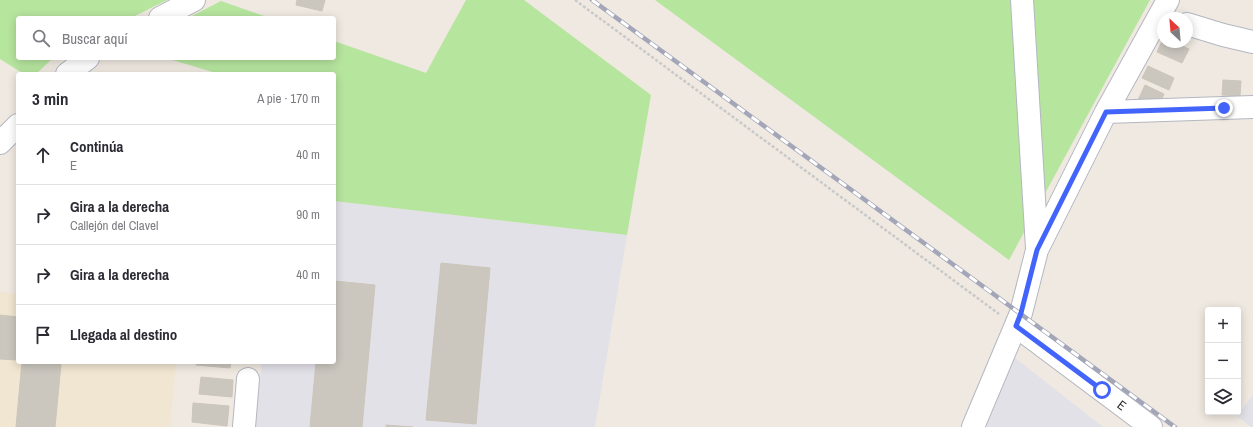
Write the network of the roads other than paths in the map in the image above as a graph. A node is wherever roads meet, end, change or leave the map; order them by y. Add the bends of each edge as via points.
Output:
1 (194, 0) edge
2 (1022, 0) edge
3 (1165, 11) edge
4 (164, 16) edge
5 (1193, 26) edge
6 (1253, 42) edge
7 (85, 60) edge
8 (70, 72) edge
9 (1253, 107) edge
10 (1106, 112) junction
11 (16, 127) edge
12 (0, 143) edge
13 (1037, 250) junction
14 (1016, 326) junction
15 (248, 379) dead end
16 (244, 427) edge
17 (973, 427) edge
18 (1150, 427) edge

1 - 4 street
2 - 13 street
3 - 10 street
5 - 6 street
7 - 8 street
9 - 10 street
10 - 13 street
11 - 12 street
13 - 14 street
14 - 17 street
14 - 18 street, E
15 - 16 street

